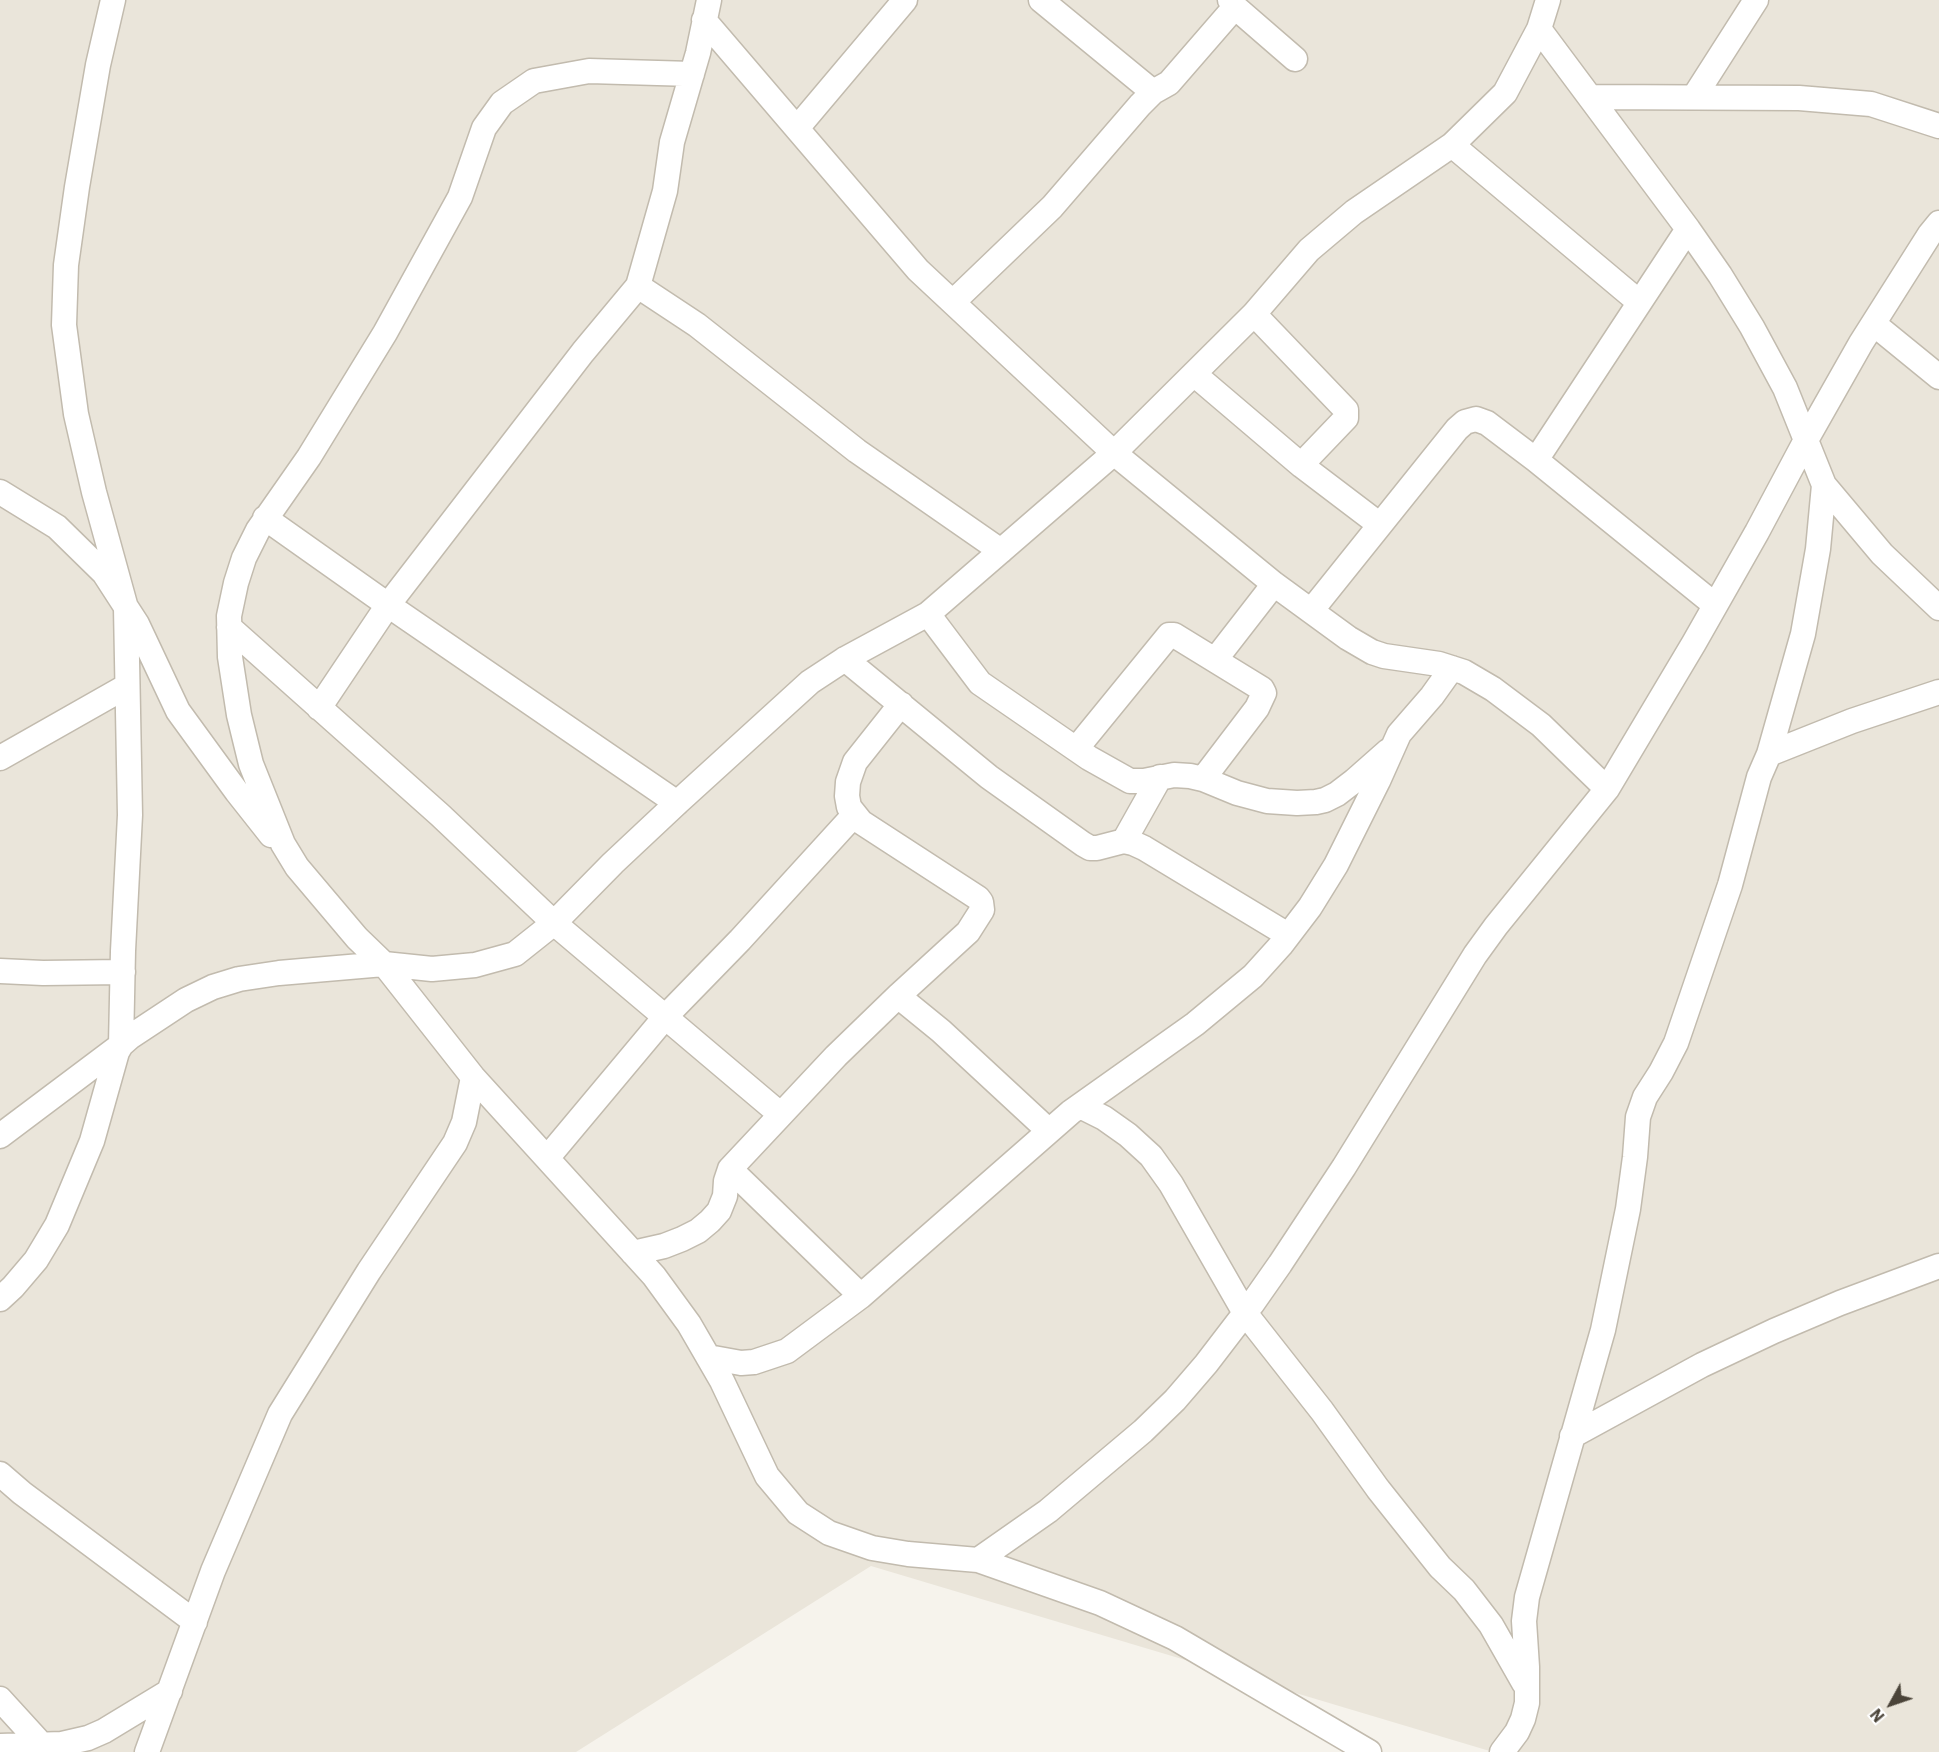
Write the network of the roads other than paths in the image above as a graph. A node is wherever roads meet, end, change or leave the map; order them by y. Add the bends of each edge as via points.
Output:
1 (112, 0) edge
2 (905, 0) edge
3 (1041, 0) edge
4 (1548, 0) edge
5 (1756, 0) edge
6 (1233, 3) edge
7 (706, 10) edge
8 (1539, 29) junction
9 (1295, 59) dead end
10 (692, 74) junction
11 (1153, 92) junction
12 (1590, 97) junction
13 (1694, 97) junction
14 (1939, 126) edge
15 (798, 127) junction
16 (1452, 145) junction
17 (1939, 223) edge
18 (1688, 229) junction
19 (638, 286) junction
20 (953, 302) junction
21 (1639, 302) junction
22 (1254, 314) junction
23 (1874, 324) junction
24 (1194, 374) junction
25 (1939, 377) edge
26 (1806, 440) junction
27 (1114, 453) junction
28 (1536, 460) junction
29 (1301, 465) junction
30 (1824, 485) junction
31 (0, 492) edge
32 (265, 518) junction
33 (1380, 525) junction
34 (1001, 551) junction
35 (1274, 584) junction
36 (388, 605) junction
37 (1715, 605) junction
38 (126, 608) junction
39 (1939, 608) edge
40 (1311, 611) junction
41 (928, 614) junction
42 (229, 627) junction
43 (845, 659) junction
44 (1215, 660) junction
45 (1452, 668) junction
46 (128, 686) junction
47 (1939, 692) edge
48 (901, 704) junction
49 (319, 708) junction
50 (1392, 747) junction
51 (1076, 749) junction
52 (1769, 754) junction
53 (0, 758) edge
54 (1160, 777) junction
55 (1203, 779) junction
56 (1607, 789) junction
57 (677, 803) junction
58 (854, 815) junction
59 (1124, 841) junction
60 (297, 867) junction
61 (554, 923) junction
62 (1288, 935) junction
63 (384, 964) junction
64 (0, 971) edge
65 (123, 972) junction
66 (898, 996) junction
67 (666, 1016) junction
68 (121, 1045) junction
69 (473, 1077) junction
70 (1080, 1106) junction
71 (780, 1114) junction
72 (1049, 1131) junction
73 (0, 1136) edge
74 (548, 1157) junction
75 (730, 1169) junction
76 (633, 1253) junction
77 (1939, 1266) edge
78 (861, 1296) junction
79 (0, 1299) edge
80 (1245, 1313) junction
81 (708, 1358) junction
82 (1572, 1436) junction
83 (0, 1474) edge
84 (978, 1560) junction
85 (195, 1622) junction
86 (1527, 1687) junction
87 (170, 1691) junction
88 (0, 1699) edge
89 (42, 1745) junction
90 (0, 1746) edge
91 (147, 1752) edge
92 (1370, 1752) edge
93 (1502, 1752) edge

1 - 38 street via 77,187 66,265 64,325 76,414
2 - 15 street
3 - 11 street
4 - 8 street
5 - 13 street
6 - 9 street
6 - 11 street via 1169,83
7 - 10 street
7 - 15 street
8 - 12 street
8 - 16 street via 1505,93
10 - 19 street
10 - 32 street via 589,71 534,81 502,103 484,128 460,197 385,333 309,457
11 - 20 street via 1052,207
12 - 13 street
12 - 18 street
13 - 14 street via 1799,98 1871,104
15 - 20 street via 911,262
16 - 21 street
16 - 22 street via 1354,212 1309,250
17 - 23 street
18 - 21 street
18 - 26 street via 1752,327 1785,388
19 - 34 street via 697,325 866,457
19 - 36 street
20 - 27 street
21 - 28 street
22 - 24 street
22 - 29 street via 1346,410 1346,418
23 - 25 street
23 - 26 street
24 - 27 street
24 - 29 street
26 - 30 street
26 - 37 street
27 - 34 street
27 - 35 street
28 - 33 street via 1487,423 1476,419 1465,422
28 - 37 street
29 - 33 street
30 - 39 street via 1882,554
30 - 52 street via 1803,634
31 - 38 street via 57,527 104,573
32 - 36 street
32 - 42 street via 244,558
33 - 40 street
34 - 41 street
35 - 40 street
35 - 44 street
36 - 49 street
36 - 57 street
37 - 56 street
38 - 46 street
38 - 60 street via 178,711
40 - 45 street via 1372,652
41 - 43 street
41 - 51 street via 980,683
42 - 49 street
42 - 60 street via 239,715 251,764 283,844
43 - 48 street
43 - 57 street via 810,682
44 - 51 street via 1169,635
44 - 55 street via 1264,693
45 - 50 street
45 - 56 street via 1518,707
46 - 53 street
46 - 65 street via 130,815
47 - 52 street
48 - 58 street via 851,771 847,796
48 - 59 street via 989,777 1083,844 1097,848
49 - 61 street
50 - 55 street via 1354,781 1316,802 1267,801
50 - 62 street via 1336,865
51 - 54 street via 1122,778 1136,782
52 - 82 street via 1687,1015 1638,1117 1614,1281
54 - 55 street
54 - 59 street
56 - 80 street via 1475,955 1344,1167
57 - 61 street
58 - 66 street via 978,898 982,906 968,932
58 - 67 street
59 - 62 street via 1144,848
60 - 63 street
61 - 63 street via 515,954 475,965 432,969
61 - 67 street
62 - 70 street via 1253,976 1195,1024
63 - 68 street via 279,973 213,987 186,1000
63 - 69 street
64 - 65 street
65 - 68 street
66 - 71 street
66 - 72 street
67 - 71 street
67 - 74 street
68 - 73 street
68 - 79 street via 92,1141 68,1201 36,1260
69 - 74 street
69 - 85 street via 464,1122 455,1143 280,1414
70 - 72 street
70 - 80 street via 1104,1118 1151,1156
71 - 75 street
72 - 78 street
74 - 76 street
75 - 76 street via 725,1196 710,1221 682,1239
75 - 78 street
76 - 81 street via 689,1324
77 - 82 street via 1774,1331 1702,1365
78 - 81 street via 787,1351 741,1363
80 - 84 street via 1190,1382 1143,1431 1048,1511
80 - 86 street via 1378,1489 1491,1625
81 - 84 street via 767,1476 798,1513 829,1533 872,1548
82 - 86 street via 1527,1597
83 - 85 street
84 - 92 street via 1100,1603 1175,1638
85 - 87 street
86 - 93 street via 1523,1719
87 - 89 street via 88,1738
87 - 91 street
88 - 89 street
89 - 90 street

